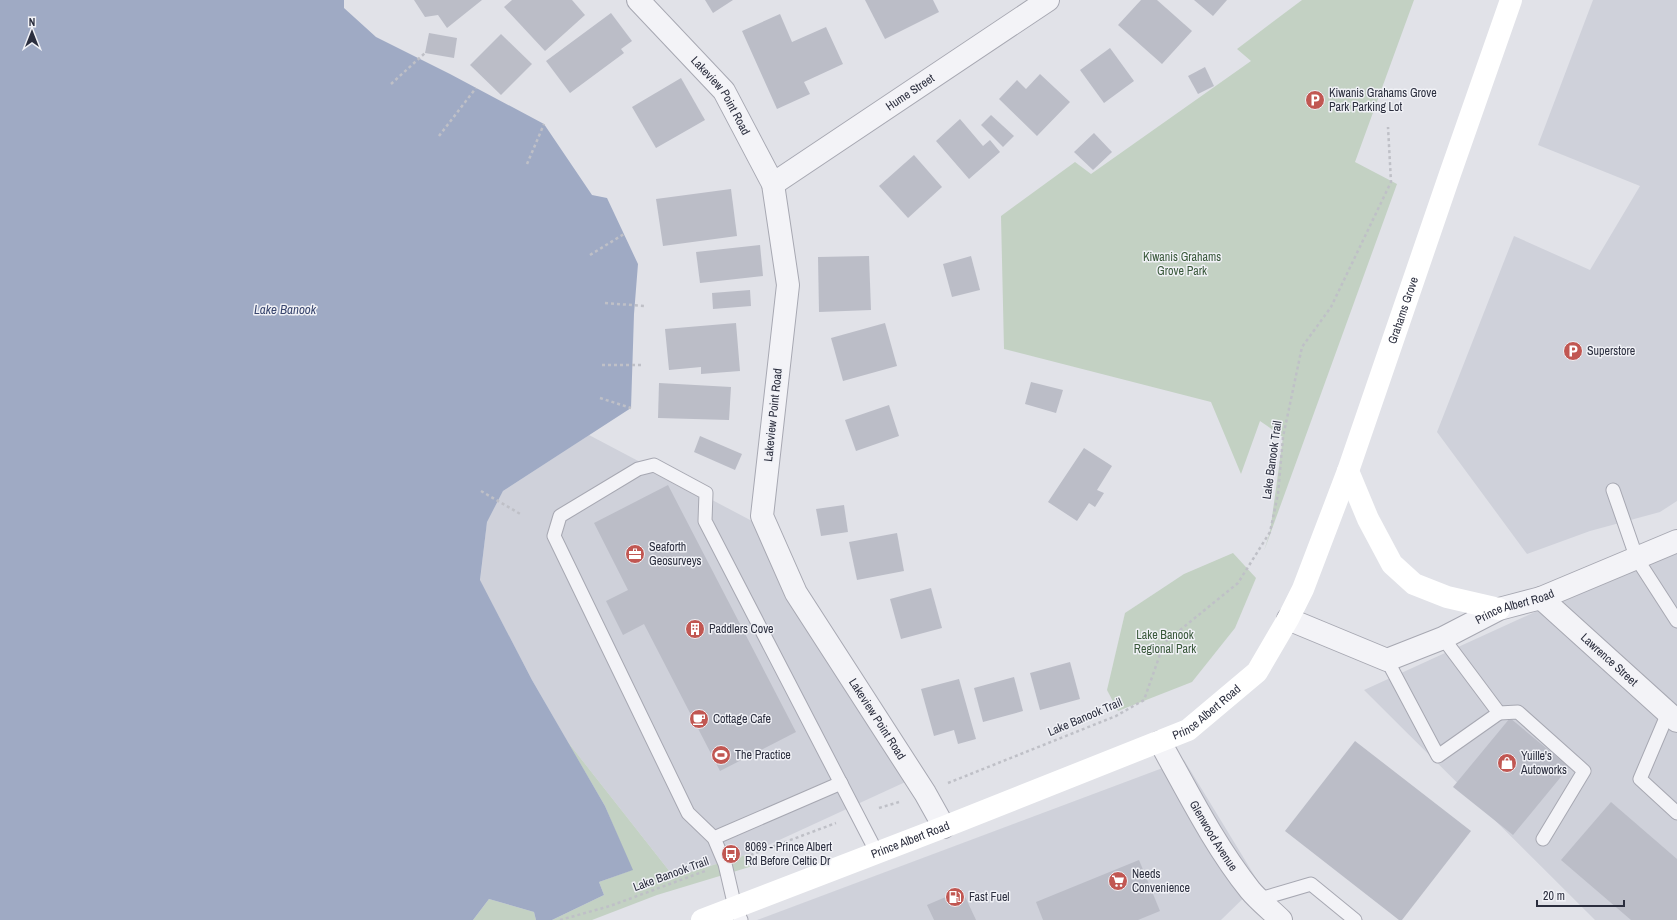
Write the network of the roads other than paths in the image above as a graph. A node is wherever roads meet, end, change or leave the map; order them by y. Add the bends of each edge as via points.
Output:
1 (638, 0) edge
2 (1048, 0) edge
3 (1511, 0) edge
4 (773, 184) junction
5 (1348, 471) junction
6 (1613, 490) dead end
7 (1677, 541) edge
8 (1637, 559) junction
9 (1541, 598) junction
10 (1499, 608) junction
11 (1288, 619) junction
12 (1677, 621) edge
13 (1443, 638) junction
14 (1387, 660) junction
15 (1499, 714) junction
16 (1672, 717) edge
17 (1160, 742) junction
18 (841, 783) junction
19 (1677, 813) edge
20 (944, 827) junction
21 (714, 838) junction
22 (1543, 839) dead end
23 (877, 853) junction
24 (1260, 899) junction
25 (738, 914) edge
26 (702, 920) edge
27 (1281, 920) edge
28 (1355, 920) edge

1 - 4 street, Lakeview Point Road via 724,91
2 - 4 street, Hume Street
3 - 5 main road, Grahams Grove
4 - 20 street, Lakeview Point Road via 788,286 762,516 796,593 925,793
5 - 10 main road via 1368,519 1392,564 1414,584 1447,597
5 - 11 main road, Grahams Grove via 1303,589
6 - 8 lane
7 - 8 street, Prince Albert Road
8 - 9 street, Prince Albert Road
8 - 12 lane
9 - 10 street, Prince Albert Road
9 - 16 street, Lawrence Street
10 - 13 street, Prince Albert Road
11 - 14 street
11 - 17 main road, Prince Albert Road via 1257,672 1188,730
13 - 14 street, Prince Albert Road
13 - 15 lane
14 - 15 lane via 1438,756
15 - 22 lane via 1518,712 1584,770
16 - 19 lane via 1640,779
17 - 20 main road, Prince Albert Road
17 - 24 street, Glenwood Avenue via 1227,858
18 - 21 lane
18 - 21 lane via 705,520 706,493 654,465 638,469 560,516 554,536 688,813
18 - 23 lane
20 - 23 main road, Prince Albert Road
21 - 25 lane via 725,864
23 - 25 main road, Prince Albert Road
24 - 27 street, Glenwood Avenue
24 - 28 lane via 1311,884
25 - 26 main road, Prince Albert Road

